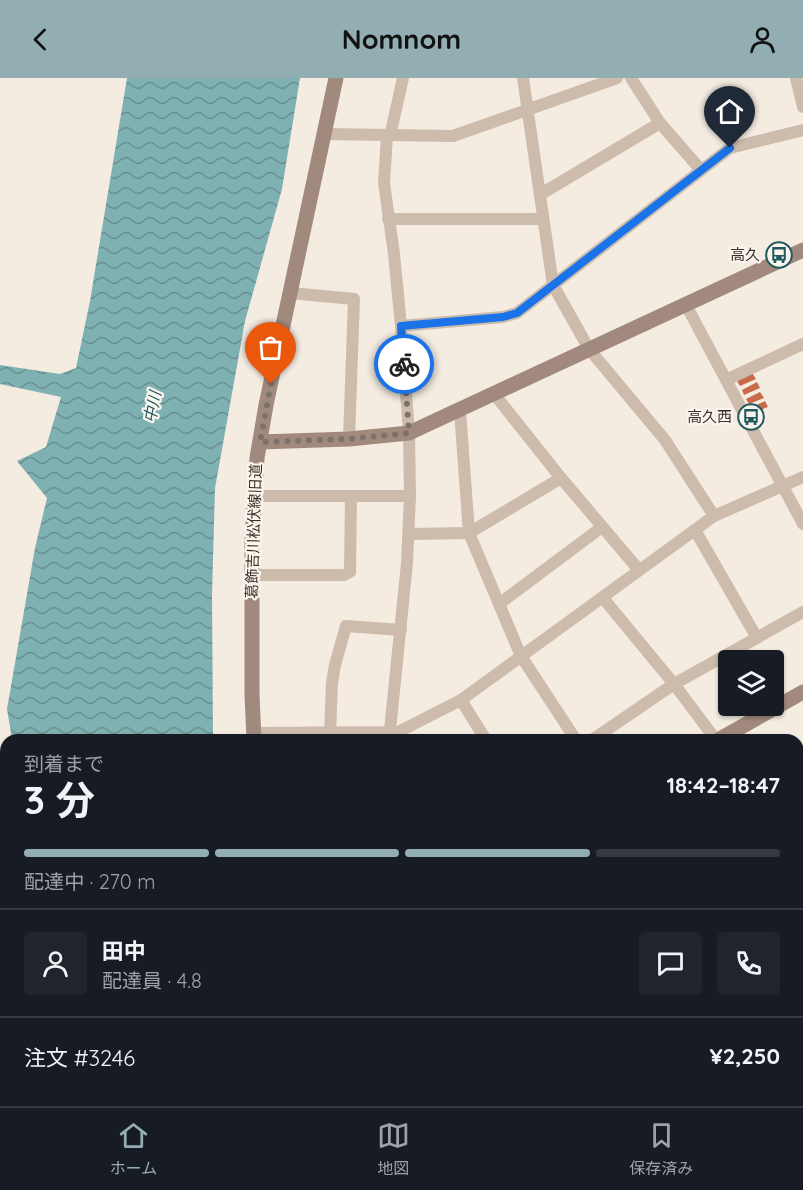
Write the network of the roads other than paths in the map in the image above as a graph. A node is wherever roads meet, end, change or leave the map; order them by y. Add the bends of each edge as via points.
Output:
1 (336, 78) edge
2 (403, 78) edge
3 (523, 78) edge
4 (617, 78) edge
5 (631, 78) edge
6 (796, 78) edge
7 (803, 107) edge
8 (528, 109) junction
9 (660, 123) junction
10 (803, 130) edge
11 (325, 134) junction
12 (388, 136) junction
13 (700, 170) junction
14 (541, 194) junction
15 (388, 219) junction
16 (543, 219) junction
17 (803, 250) edge
18 (553, 285) junction
19 (290, 293) junction
20 (686, 305) junction
21 (401, 326) junction
22 (803, 344) edge
23 (589, 349) junction
24 (726, 380) junction
25 (495, 395) junction
26 (460, 411) junction
27 (409, 433) junction
28 (349, 439) junction
29 (260, 442) junction
30 (803, 477) edge
31 (561, 478) junction
32 (782, 486) junction
33 (255, 496) junction
34 (351, 496) junction
35 (410, 496) junction
36 (714, 516) junction
37 (803, 524) edge
38 (602, 527) junction
39 (695, 530) junction
40 (469, 533) junction
41 (409, 534) junction
42 (639, 570) junction
43 (251, 575) junction
44 (603, 598) junction
45 (499, 604) junction
46 (803, 612) edge
47 (400, 630) junction
48 (757, 639) junction
49 (521, 656) junction
50 (674, 684) junction
51 (803, 692) edge
52 (461, 700) junction
53 (330, 733) junction
54 (254, 734) edge
55 (305, 734) edge
56 (345, 734) edge
57 (389, 734) edge
58 (394, 734) edge
59 (482, 734) edge
60 (572, 734) edge
61 (601, 734) edge
62 (712, 734) edge
63 (728, 734) edge

1 - 11 street, 葛飾吉川松伏線旧道
2 - 12 street
3 - 8 street
4 - 8 street
5 - 9 street
6 - 7 street
8 - 12 street via 453,136
8 - 14 street
9 - 13 street
9 - 14 street
10 - 13 street via 730,148
11 - 12 street
11 - 19 street, 葛飾吉川松伏線旧道
12 - 15 street via 384,183
13 - 18 street
14 - 16 street
15 - 16 street
15 - 21 street
16 - 18 street
17 - 20 street
18 - 21 street via 517,313 503,317
18 - 23 street
19 - 28 street via 354,299
19 - 29 street, 葛飾吉川松伏線旧道
20 - 23 street
20 - 24 street
21 - 27 street
22 - 24 street
23 - 25 street
23 - 36 street via 671,448
24 - 32 street
25 - 26 street
25 - 31 street
26 - 27 street
26 - 40 street
27 - 28 street
27 - 35 street
28 - 29 street
29 - 33 street, 葛飾吉川松伏線旧道
30 - 32 street
31 - 38 street
31 - 40 street
32 - 36 street
32 - 37 street
33 - 34 street
33 - 43 street, 葛飾吉川松伏線旧道
34 - 35 street
34 - 43 street via 350,572
35 - 41 street
36 - 39 street
38 - 42 street
38 - 45 street
39 - 42 street
39 - 48 street
40 - 41 street
40 - 45 street
41 - 47 street
42 - 44 street
43 - 54 street, 葛飾吉川松伏線旧道
44 - 49 street
44 - 50 street
45 - 49 street
46 - 48 street
47 - 53 street via 346,626 334,665
47 - 57 street
48 - 50 street
49 - 52 street
49 - 60 street
50 - 61 street
50 - 62 street
51 - 63 street
52 - 58 street
52 - 59 street
53 - 55 street
53 - 56 street

